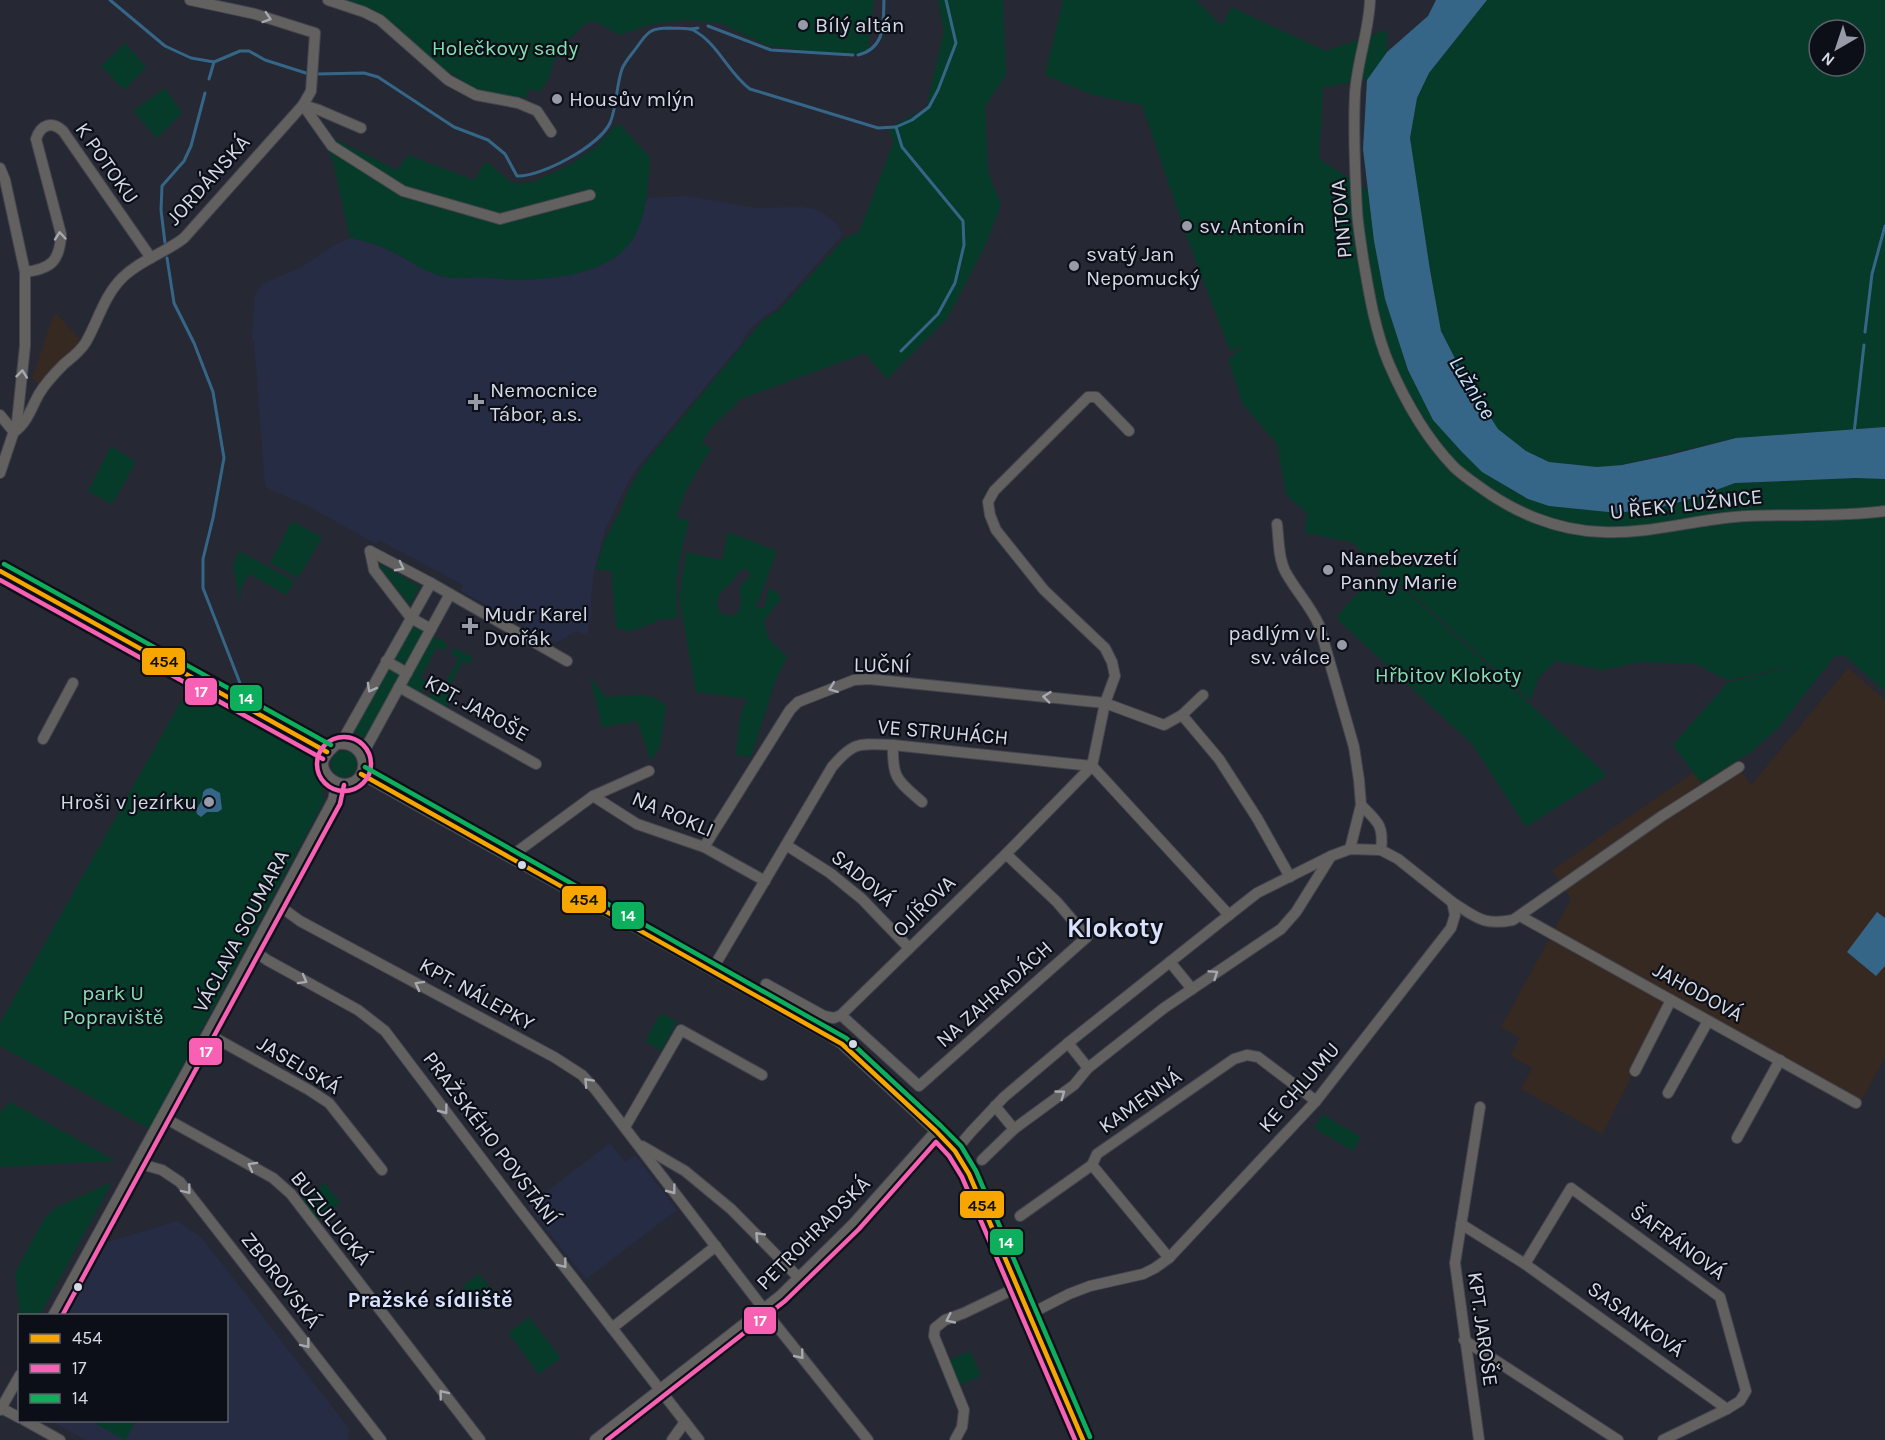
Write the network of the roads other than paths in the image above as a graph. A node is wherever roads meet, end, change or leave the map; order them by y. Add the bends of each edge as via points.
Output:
1 (190, 0) edge
2 (328, 0) edge
3 (1370, 0) edge
4 (303, 105) junction
5 (361, 128) dead end
6 (551, 132) dead end
7 (0, 168) edge
8 (590, 195) dead end
9 (151, 258) junction
10 (25, 272) junction
11 (0, 415) edge
12 (1421, 423) joint
13 (1129, 431) dead end
14 (14, 432) junction
15 (0, 473) edge
16 (1885, 511) edge
17 (1277, 524) dead end
18 (0, 571) edge
19 (431, 583) junction
20 (450, 594) junction
21 (411, 618) junction
22 (431, 629) junction
23 (386, 661) junction
24 (567, 661) dead end
25 (407, 673) junction
26 (73, 683) dead end
27 (399, 687) junction
28 (1203, 695) dead end
29 (1105, 703) junction
30 (1182, 715) junction
31 (44, 739) dead end
32 (338, 744) junction
33 (893, 745) junction
34 (327, 752) junction
35 (362, 755) junction
36 (536, 764) dead end
37 (1092, 766) junction
38 (1739, 768) dead end
39 (649, 771) dead end
40 (361, 774) junction
41 (337, 783) junction
42 (593, 796) junction
43 (922, 802) dead end
44 (1361, 805) junction
45 (786, 845) junction
46 (704, 847) junction
47 (1350, 849) junction
48 (1381, 850) junction
49 (1006, 854) junction
50 (1331, 856) junction
51 (510, 857) junction
52 (1290, 877) junction
53 (765, 881) junction
54 (1452, 902) junction
55 (278, 905) junction
56 (1229, 915) junction
57 (1520, 916) junction
58 (909, 948) junction
59 (253, 950) junction
60 (1170, 962) junction
61 (712, 970) junction
62 (766, 984) dead end
63 (1192, 989) junction
64 (1671, 1000) junction
65 (841, 1015) junction
66 (1708, 1021) junction
67 (208, 1034) junction
68 (1068, 1043) junction
69 (1780, 1060) junction
70 (1088, 1068) junction
71 (1635, 1071) dead end
72 (762, 1075) dead end
73 (1668, 1093) dead end
74 (1316, 1101) junction
75 (1856, 1103) dead end
76 (995, 1106) junction
77 (1480, 1107) dead end
78 (163, 1117) junction
79 (625, 1127) junction
80 (1014, 1129) junction
81 (936, 1131) junction
82 (1737, 1138) dead end
83 (637, 1143) junction
84 (955, 1151) junction
85 (982, 1160) dead end
86 (137, 1163) junction
87 (1092, 1165) junction
88 (382, 1170) dead end
89 (1020, 1216) dead end
90 (1461, 1224) junction
91 (716, 1246) junction
92 (1169, 1258) junction
93 (1525, 1264) junction
94 (799, 1278) junction
95 (1018, 1287) junction
96 (764, 1309) junction
97 (54, 1314) edge
98 (1030, 1314) junction
99 (612, 1328) junction
100 (1464, 1340) junction
101 (18, 1378) edge
102 (662, 1390) junction
103 (0, 1409) edge
104 (1727, 1409) junction
105 (18, 1417) edge
106 (28, 1422) edge
107 (685, 1422) junction
108 (60, 1440) edge
109 (381, 1440) edge
110 (480, 1440) edge
111 (595, 1440) edge
112 (672, 1440) edge
113 (699, 1440) edge
114 (868, 1440) edge
115 (955, 1440) edge
116 (1083, 1440) edge
117 (1479, 1440) edge
118 (1618, 1440) edge
119 (1663, 1440) edge

1 -> 4 street, JORDÁNSKÁ via 255,14 315,33 311,91
2 - 6 street via 380,20 448,80 476,95 537,111
3 - 12 street, PINTOVA via 1355,92 1357,214 1367,285 1385,353
4 - 5 street
4 - 8 street via 332,146 403,192 500,219
4 - 9 street, JORDÁNSKÁ via 184,238
7 - 10 street
10 -> 9 street, K POTOKU via 52,264 61,247 36,138 44,126 51,124 63,131
9 - 14 street, JORDÁNSKÁ via 112,290 85,344 49,381 27,419
14 -> 10 street via 25,346
11 - 14 street
12 - 16 street, U ŘEKY LUŽNICE via 1456,469 1488,493 1538,519 1574,528 1632,531 1732,517
13 - 29 street via 1096,397 1088,397 994,491 988,502 996,530 1016,557 1044,590 1105,648 1115,676
14 - 15 street
17 - 44 street via 1285,570 1313,613 1325,645 1354,747
18 - 34 street
19 - 20 street
19 - 21 street
21 -> 19 street via 374,570 370,551
20 - 22 street, KPT. JAROŠE
20 - 24 street
21 - 22 street
21 - 23 street
22 - 25 street, KPT. JAROŠE
23 - 25 street
23 -> 32 street
25 - 27 street, KPT. JAROŠE
26 - 31 street
27 - 35 street, KPT. JAROŠE
27 - 36 street, KPT. JAROŠE
28 - 30 street
29 - 30 street, LUČNÍ via 1164,725
29 - 37 street
29 -> 46 street, LUČNÍ via 855,680 798,702 790,710
30 - 52 street via 1219,759
32 - 34 street
32 - 35 street via 349,744
33 - 37 street, VE STRUHÁCH
33 - 43 street via 894,772 901,784
33 - 45 street, VE STRUHÁCH via 861,744 846,750
34 - 41 street via 324,770
35 - 40 street, KPT. JAROŠE
37 - 49 street, OJÍŘOVA
37 - 56 street
38 - 57 street via 1662,816
39 - 42 street
40 - 41 street via 351,782
40 - 51 street
41 - 55 street, VÁCLAVA SOUMARA via 333,800
42 - 46 street, NA ROKLI via 637,824
42 - 51 street
44 - 47 street
44 - 48 street via 1376,820 1383,835
45 - 53 street, VE STRUHÁCH
45 - 58 street, SADOVÁ via 862,899
46 - 53 street, NA ROKLI
47 - 48 street
47 - 50 street
48 - 54 street
49 - 58 street, OJÍŘOVA
49 - 65 street, NA ZAHRADÁCH via 1087,937 919,1086
50 - 52 street
63 -> 50 street via 1281,929
51 - 61 street
52 - 56 street via 1257,893
53 - 61 street, VE STRUHÁCH
54 - 57 street via 1484,922 1499,923
54 - 74 street, KE CHLUMU via 1455,915 1451,928
55 - 59 street, VÁCLAVA SOUMARA
79 -> 55 street, KPT. NÁLEPKY via 589,1082 568,1065 300,921
56 - 60 street
57 - 64 street, JAHODOVÁ
58 - 65 street, OJÍŘOVA
59 - 67 street, VÁCLAVA SOUMARA
59 -> 99 street, PRAŽSKÉHO POVSTÁNÍ via 358,1010 385,1031
60 - 63 street
60 - 68 street
61 - 81 street via 842,1044
62 - 65 street via 824,1016
63 - 70 street
64 - 66 street, JAHODOVÁ
64 - 71 street
66 - 69 street, JAHODOVÁ
66 - 73 street
67 - 78 street, VÁCLAVA SOUMARA
67 - 88 street, JASELSKÁ via 329,1103
68 - 70 street
68 - 76 street
69 - 75 street, JAHODOVÁ
69 - 82 street
80 -> 70 street via 1074,1084
72 - 79 street via 681,1030
74 - 87 street, KAMENNÁ via 1258,1057 1247,1055 1234,1059 1097,1154
74 - 92 street, KE CHLUMU
76 - 80 street
76 - 84 street
77 - 90 street, KPT. JAROŠE
78 - 86 street, VÁCLAVA SOUMARA
110 -> 78 street, BUZULUCKÁ via 291,1194 273,1178
79 - 83 street, KPT. NÁLEPKY
80 - 85 street
81 - 84 street
81 - 94 street, PETROHRADSKÁ
83 -> 91 street, KPT. NÁLEPKY
94 -> 83 street, KPT. NÁLEPKY via 742,1219 685,1171
84 - 95 street via 982,1201
86 - 97 street, VÁCLAVA SOUMARA
86 -> 109 street, ZBOROVSKÁ via 162,1170 180,1182
87 - 89 street
87 - 92 street, KAMENNÁ
90 - 93 street, SASANKOVÁ
90 - 100 street, KPT. JAROŠE via 1455,1263
91 - 96 street, KPT. NÁLEPKY
91 - 99 street
92 - 98 street, KE CHLUMU via 1143,1274 1090,1286
93 - 104 street, SASANKOVÁ
93 - 104 street, ŠAFRÁNOVÁ via 1571,1188 1720,1298 1746,1391 1740,1401
94 - 96 street, PETROHRADSKÁ
95 - 98 street
95 -> 115 street via 935,1328 934,1336 964,1410
96 - 102 street, PETROHRADSKÁ
96 -> 114 street, KPT. NÁLEPKY
98 - 116 street
99 - 102 street, PRAŽSKÉHO POVSTÁNÍ
100 - 117 street, KPT. JAROŠE
100 - 118 street
101 - 103 street
102 - 107 street, PRAŽSKÉHO POVSTÁNÍ
102 - 111 street, PETROHRADSKÁ
103 - 105 street
104 - 119 street
106 - 108 street
107 - 112 street
107 - 113 street, PRAŽSKÉHO POVSTÁNÍ

